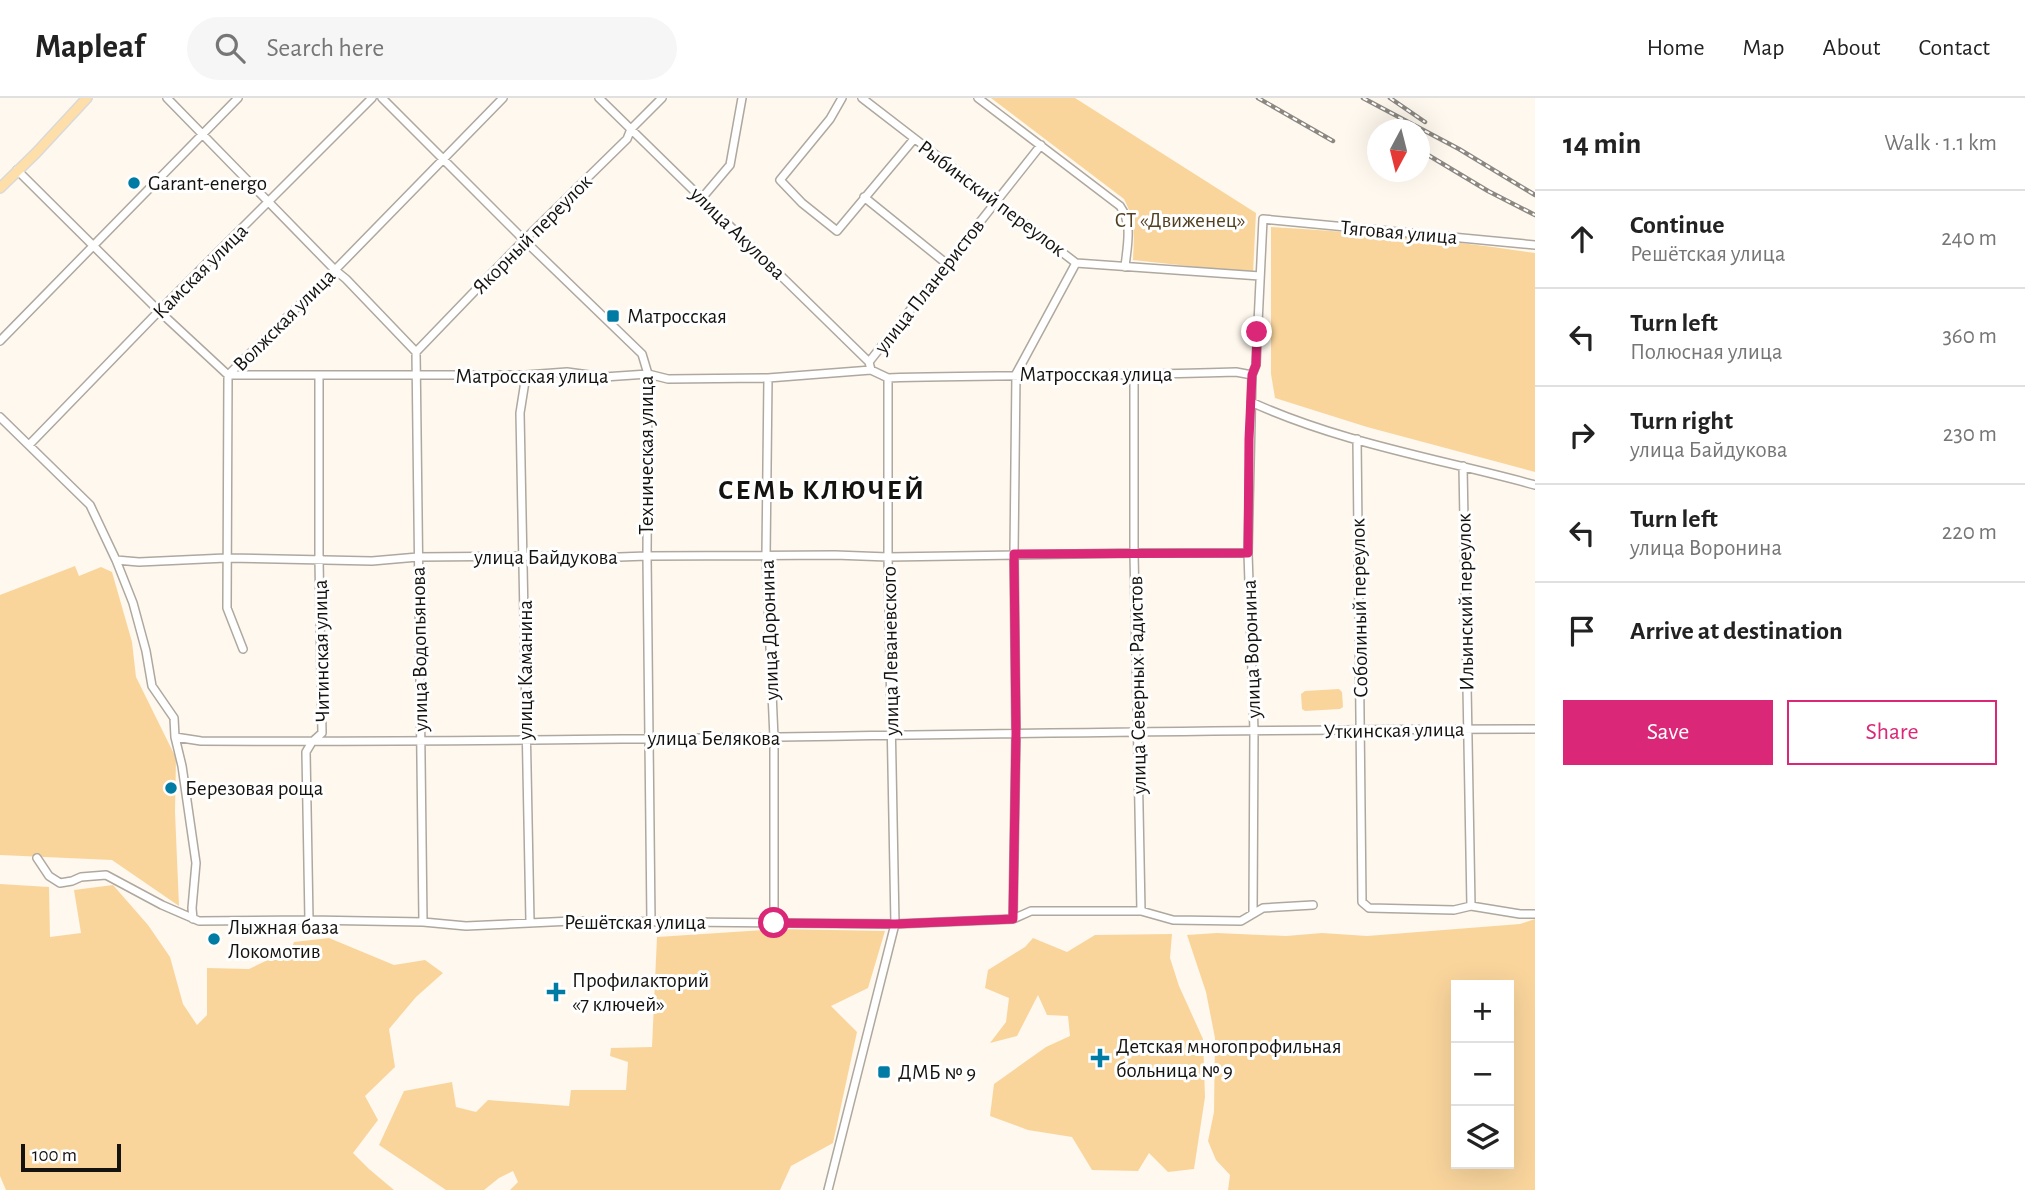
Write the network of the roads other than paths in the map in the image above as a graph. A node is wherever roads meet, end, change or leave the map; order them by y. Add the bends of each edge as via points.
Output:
1 (87, 98) edge
2 (167, 98) edge
3 (238, 98) edge
4 (372, 98) edge
5 (382, 98) edge
6 (503, 98) edge
7 (599, 98) edge
8 (662, 98) edge
9 (742, 98) edge
10 (842, 98) edge
11 (862, 98) edge
12 (978, 98) edge
13 (631, 129) junction
14 (203, 135) junction
15 (914, 139) junction
16 (1041, 145) junction
17 (443, 158) junction
18 (17, 170) junction
19 (0, 188) edge
20 (864, 197) junction
21 (702, 198) junction
22 (998, 200) junction
23 (270, 202) junction
24 (1262, 219) joint
25 (1431, 234) junction
26 (524, 240) junction
27 (92, 245) junction
28 (1429, 245) dead end
29 (1535, 245) edge
30 (1076, 262) junction
31 (947, 264) junction
32 (1125, 267) junction
33 (334, 270) junction
34 (1259, 276) junction
35 (159, 311) junction
36 (0, 341) edge
37 (416, 352) junction
38 (870, 366) junction
39 (228, 374) junction
40 (648, 374) junction
41 (1016, 374) junction
42 (418, 375) junction
43 (526, 375) junction
44 (1134, 375) junction
45 (1252, 375) junction
46 (319, 376) junction
47 (768, 378) junction
48 (888, 378) junction
49 (1251, 401) junction
50 (0, 417) edge
51 (1357, 439) junction
52 (29, 445) junction
53 (1463, 466) junction
54 (1535, 485) edge
55 (1134, 553) junction
56 (1248, 553) junction
57 (1014, 554) junction
58 (524, 556) junction
59 (647, 556) junction
60 (766, 556) junction
61 (418, 557) junction
62 (888, 557) junction
63 (226, 558) junction
64 (319, 559) junction
65 (116, 560) junction
66 (243, 649) dead end
67 (1467, 729) junction
68 (1535, 729) edge
69 (1360, 730) junction
70 (1254, 731) junction
71 (1016, 733) junction
72 (1138, 733) junction
73 (892, 735) junction
74 (175, 737) junction
75 (649, 738) junction
76 (774, 738) junction
77 (421, 740) junction
78 (526, 741) junction
79 (312, 742) junction
80 (37, 858) dead end
81 (1313, 905) dead end
82 (1471, 906) junction
83 (1142, 911) junction
84 (1253, 912) junction
85 (1535, 914) edge
86 (193, 919) junction
87 (1013, 919) junction
88 (309, 920) junction
89 (423, 922) junction
90 (530, 922) junction
91 (651, 922) junction
92 (774, 923) junction
93 (895, 924) junction
94 (828, 1190) edge

1 - 18 main road
2 - 14 street
3 - 14 street
4 - 23 street, Камская улица
5 - 17 street, Техническая улица
6 - 17 street, Волжская улица
7 - 13 street, улица Акулова
8 - 13 street, Якорный переулок
9 - 21 street via 730,165
10 - 20 street via 779,180 837,231
11 - 15 street, Рыбинский переулок
12 - 16 street
13 - 21 street, улица Акулова
13 - 26 street, Якорный переулок via 627,139
14 - 23 street
14 - 27 street
15 - 20 street
15 - 22 street, Рыбинский переулок
16 - 22 street, улица Планеристов
16 - 32 street via 1127,215
17 - 26 street, Техническая улица
17 - 33 street, Волжская улица
18 - 19 main road
18 - 27 street
20 - 31 street
21 - 38 street, улица Акулова
22 - 30 street, Рыбинский переулок
22 - 31 street, улица Планеристов
23 - 33 street
23 - 35 street, Камская улица
24 - 25 street, Тяговая улица
24 - 34 street, улица Воронина
25 - 28 street
25 - 29 street, Тяговая улица
26 - 37 street, Якорный переулок
26 - 40 street, Техническая улица via 642,354
27 - 35 street
27 - 36 street
30 - 32 street, Рыбинский переулок
30 - 41 street
31 - 38 street, улица Планеристов
32 - 34 street, Рыбинский переулок
33 - 37 street
33 - 39 street, Волжская улица
34 - 45 street, улица Воронина
35 - 39 street
35 - 52 street, Камская улица
37 - 42 street
38 - 47 street, Матросская улица
38 - 48 street, Матросская улица
39 - 46 street, Матросская улица
39 - 63 street, Волжская улица
40 - 43 street, Матросская улица
40 - 47 street, Матросская улица via 668,379
40 - 59 street, Техническая улица
41 - 44 street, Матросская улица
41 - 48 street, Матросская улица
41 - 57 street
42 - 43 street, Матросская улица
42 - 46 street, Матросская улица
42 - 61 street, улица Водопьянова
43 - 58 street, улица Каманина via 520,413
44 - 45 street, Матросская улица
44 - 55 street, улица Северных Радистов
45 - 49 street, улица Воронина
46 - 64 street, Читинская улица
47 - 60 street, улица Доронина
48 - 62 street, улица Леваневского
49 - 51 street via 1287,418
49 - 56 street, улица Воронина
50 - 52 street
51 - 53 street
51 - 69 street, Соболиный переулок
52 - 65 street via 90,505
53 - 54 street
53 - 67 street, Ильинский переулок
55 - 56 street, улица Байдукова
55 - 57 street, улица Байдукова
55 - 72 street, улица Северных Радистов
56 - 70 street, улица Воронина
57 - 62 street, улица Байдукова
57 - 71 street
58 - 59 street, улица Байдукова
58 - 61 street, улица Байдукова
58 - 78 street, улица Каманина
59 - 60 street, улица Байдукова
59 - 75 street, Техническая улица
60 - 62 street, улица Байдукова
60 - 76 street, улица Доронина
61 - 64 street, улица Байдукова
61 - 77 street, улица Водопьянова
62 - 73 street, улица Леваневского
63 - 64 street, улица Байдукова
63 - 65 street, улица Байдукова
63 - 66 street, Волжская улица via 227,608
64 - 79 street, Читинская улица via 322,733
65 - 74 street via 133,603 152,686 174,718
67 - 68 street, Уткинская улица
67 - 69 street, Уткинская улица
67 - 82 street, Ильинский переулок
69 - 70 street, Уткинская улица
69 - 82 street, Соболиный переулок via 1362,902 1369,908 1454,910
70 - 72 street, улица Белякова
70 - 84 street, улица Воронина
71 - 72 street, улица Белякова
71 - 73 street, улица Белякова
71 - 87 street
72 - 83 street, улица Северных Радистов
73 - 76 street, улица Белякова
73 - 93 street, улица Леваневского
74 - 79 street, улица Белякова
74 - 86 street via 195,863
75 - 76 street, улица Белякова
75 - 78 street, улица Белякова
75 - 91 street, Техническая улица
76 - 92 street, улица Доронина
77 - 78 street, улица Белякова
77 - 79 street, улица Белякова
77 - 89 street, улица Водопьянова
78 - 90 street, улица Каманина
79 - 88 street, Читинская улица via 306,752
80 - 86 street, Решётская улица via 60,883 106,875
81 - 84 street, Решётская улица
82 - 85 street
83 - 84 street, Решётская улица via 1173,920 1241,921
83 - 87 street, Решётская улица via 1031,911
86 - 88 street, Решётская улица
87 - 93 street, Решётская улица
88 - 89 street, Решётская улица
89 - 90 street, Решётская улица via 466,926
90 - 91 street, Решётская улица
91 - 92 street, Решётская улица
92 - 93 street, Решётская улица
93 - 94 street, улица Леваневского

